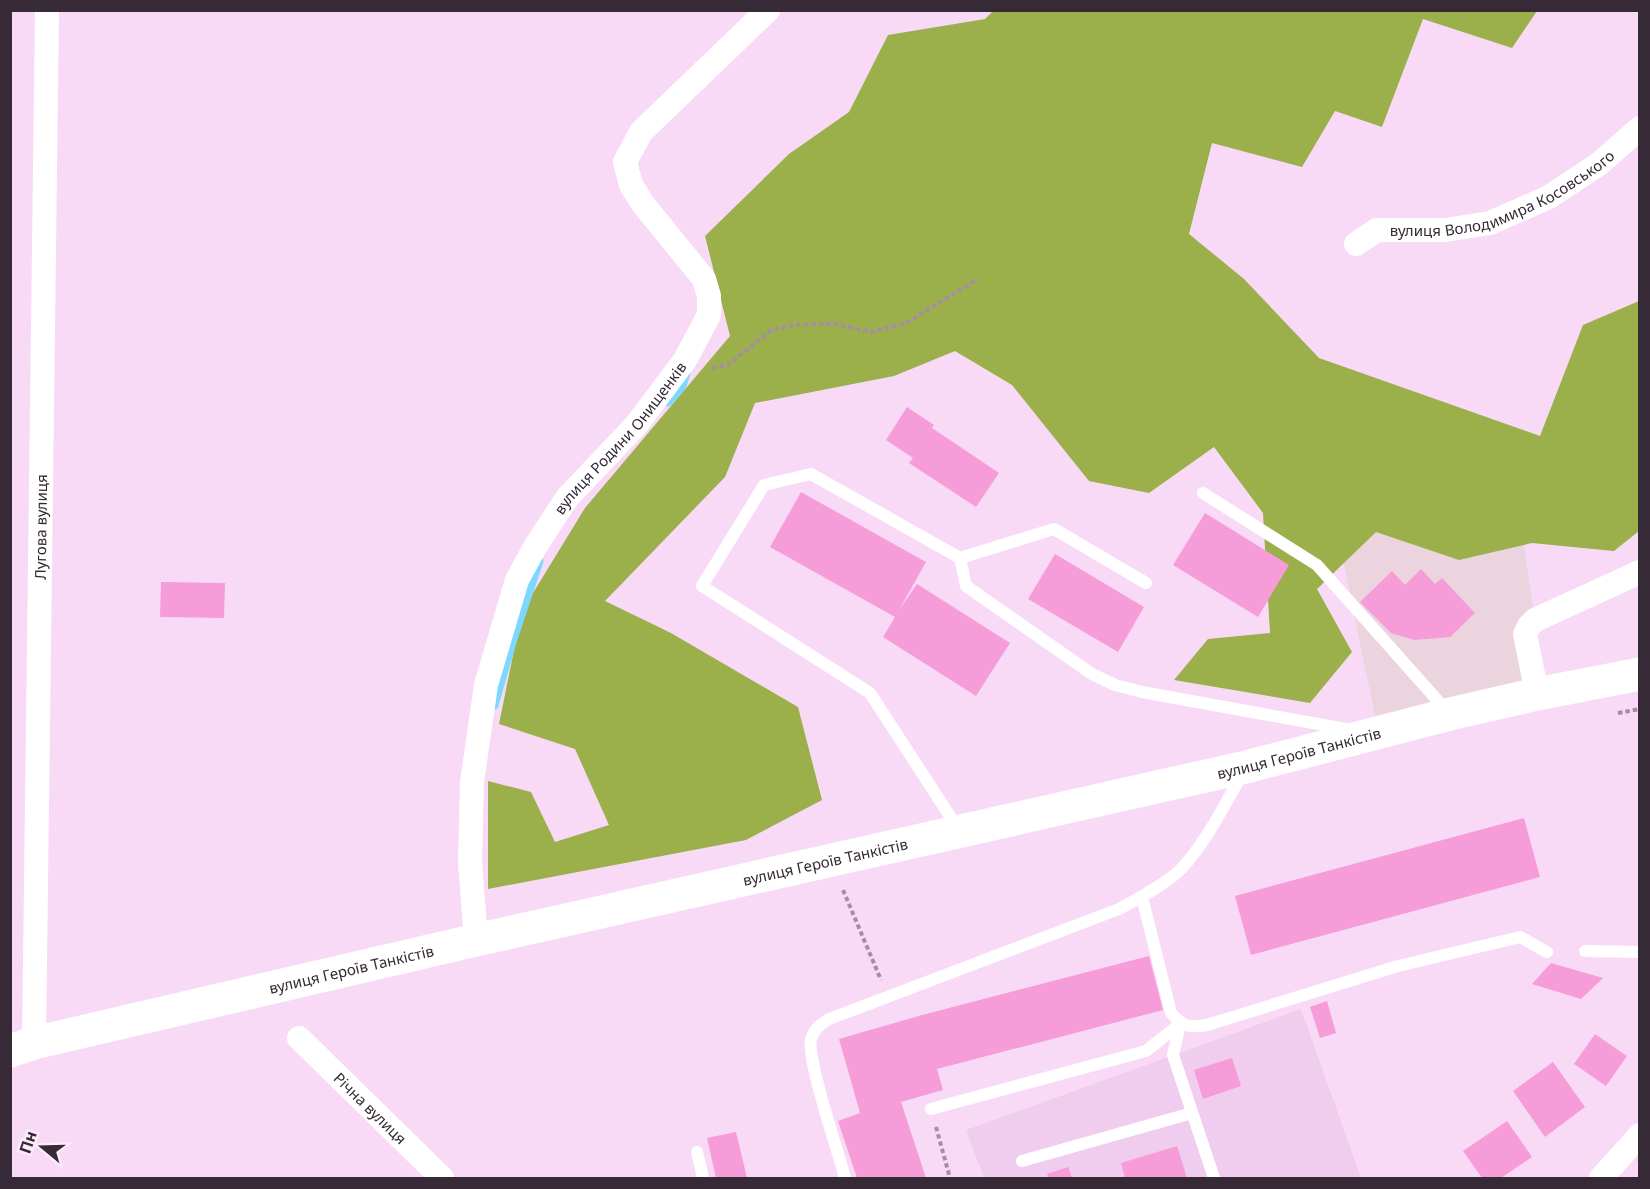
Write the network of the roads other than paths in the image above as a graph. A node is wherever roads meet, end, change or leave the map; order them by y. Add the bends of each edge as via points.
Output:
1 (47, 10) edge
2 (768, 10) edge
3 (1640, 128) edge
4 (1356, 244) dead end
5 (1203, 493) dead end
6 (960, 558) junction
7 (1640, 572) edge
8 (1146, 583) dead end
9 (1640, 674) edge
10 (1537, 694) junction
11 (1450, 714) junction
12 (1376, 735) junction
13 (1246, 767) junction
14 (960, 831) junction
15 (1142, 897) junction
16 (477, 940) junction
17 (1586, 951) dead end
18 (1547, 952) dead end
19 (1640, 952) edge
20 (1180, 1024) junction
21 (299, 1038) dead end
22 (22, 1047) edge
23 (931, 1109) road end
24 (1192, 1113) junction
25 (1640, 1135) edge
26 (697, 1152) dead end
27 (1022, 1161) dead end
28 (442, 1179) edge
29 (704, 1179) edge
30 (845, 1179) edge
31 (1214, 1179) edge
32 (1601, 1179) edge

1 - 22 street, Лугова вулиця
2 - 16 street, вулиця Родини Онищенків via 641,132 625,162 631,185 704,279 709,315 686,360 637,424 567,498 517,580 486,685 472,782 470,862
3 - 4 street, вулиця Володимира Косовського via 1599,164 1550,197 1490,223 1445,230 1377,230
5 - 11 lane via 1317,564
6 - 8 lane via 1054,529
6 - 12 lane via 966,586 1092,674 1115,685
6 - 14 lane via 811,474 764,485 702,586 870,693
7 - 10 street via 1529,626 1525,634
9 - 10 main road, вулиця Героїв Танкістів
10 - 11 main road, вулиця Героїв Танкістів
11 - 12 main road, вулиця Героїв Танкістів
12 - 13 main road, вулиця Героїв Танкістів
13 - 14 main road, вулиця Героїв Танкістів
13 - 15 lane via 1211,828 1181,869
14 - 16 main road, вулиця Героїв Танкістів
15 - 20 lane via 1171,1014
15 - 30 lane via 818,1026 811,1040 813,1064
16 - 22 main road, вулиця Героїв Танкістів
17 - 19 lane
18 - 20 lane via 1520,937 1398,966 1207,1025
20 - 23 lane via 1146,1051
20 - 24 lane via 1173,1055
21 - 28 street, Річна вулиця
24 - 27 lane
24 - 31 lane
25 - 32 street
26 - 29 lane

